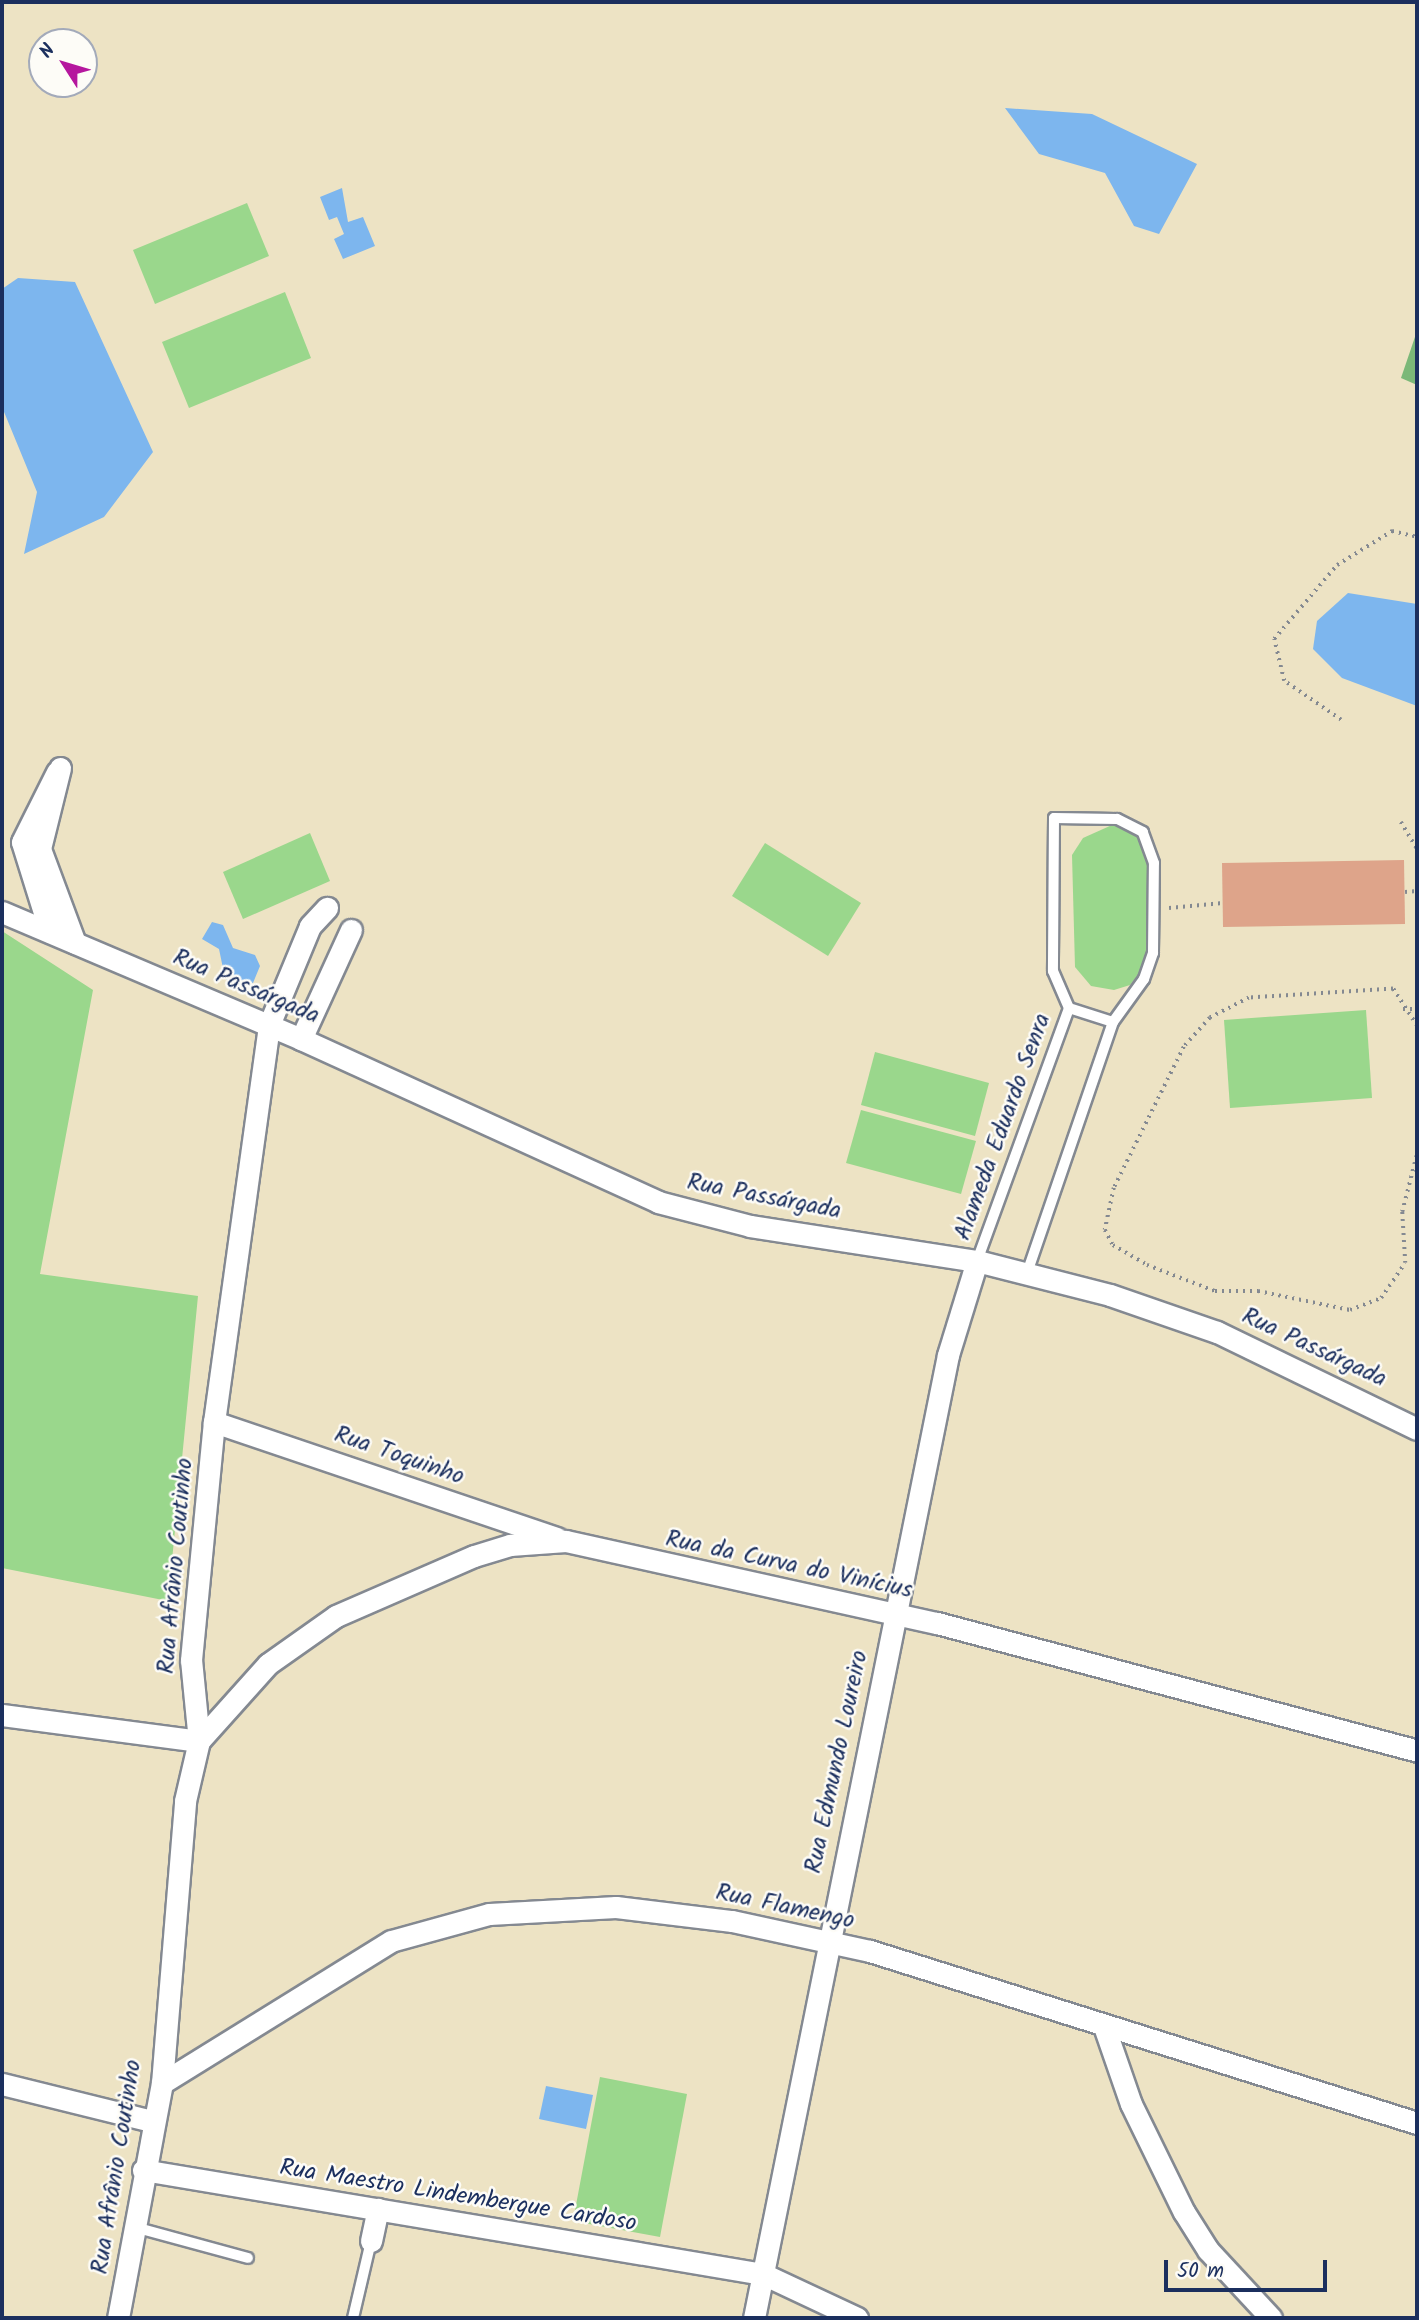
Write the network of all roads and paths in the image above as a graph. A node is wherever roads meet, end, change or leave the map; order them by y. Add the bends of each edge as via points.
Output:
1 (1417, 537) edge
2 (1341, 720) dead end
3 (1401, 822) dead end
4 (1417, 849) edge
5 (1417, 891) edge
6 (1405, 892) dead end
7 (1223, 903) dead end
8 (327, 908) dead end
9 (1153, 909) junction
10 (2, 912) edge
11 (351, 930) dead end
12 (50, 932) junction
13 (75, 943) junction
14 (1069, 1008) junction
15 (1403, 1009) junction
16 (1417, 1010) edge
17 (1113, 1022) junction
18 (269, 1025) junction
19 (1417, 1026) edge
20 (301, 1038) junction
21 (1417, 1153) edge
22 (977, 1261) junction
23 (1027, 1273) junction
24 (214, 1422) junction
25 (1417, 1429) edge
26 (566, 1541) junction
27 (895, 1613) junction
28 (2, 1715) edge
29 (199, 1741) junction
30 (1417, 1751) edge
31 (827, 1941) junction
32 (1105, 2029) junction
33 (162, 2083) junction
34 (2, 2084) edge
35 (152, 2121) junction
36 (1417, 2123) edge
37 (143, 2170) junction
38 (378, 2209) junction
39 (134, 2227) junction
40 (371, 2241) joint
41 (248, 2258) dead end
42 (763, 2274) junction
43 (118, 2318) edge
44 (353, 2318) edge
45 (754, 2318) edge
46 (857, 2318) edge
47 (1271, 2318) edge

1 - 2 path via 1392,531 1337,565 1275,639 1284,681
3 - 4 path
5 - 6 path
7 - 9 path
8 - 18 street, Rua Afrânio Coutinho via 310,926
9 - 14 lane, Alameda Eduardo Senra via 1154,863 1143,832 1117,819 1054,818 1052,954
9 - 17 lane, Alameda Eduardo Senra via 1150,965
10 - 12 street, Rua Passárgada
11 - 20 street
12 - 13 street, Rua Passárgada
12 - 13 street via 22,842 60,768 40,849
13 - 18 street, Rua Passárgada
14 - 17 lane, Alameda Eduardo Senra
14 - 22 lane, Alameda Eduardo Senra
15 - 16 path
15 - 19 path
15 - 21 path via 1393,989 1354,988 1249,998 1210,1018 1184,1047 1114,1188 1105,1230 1113,1245 1147,1265 1215,1291 1258,1291 1350,1310 1381,1298 1405,1263 1402,1212
17 - 23 lane, Alameda Eduardo Senra
18 - 20 street, Rua Passárgada
18 - 24 street, Rua Afrânio Coutinho
20 - 22 street, Rua Passárgada via 684,1210
22 - 23 street, Rua Passárgada
22 - 27 street, Rua Edmundo Loureiro via 948,1355
23 - 25 street, Rua Passárgada via 1175,1315 1336,1385
24 - 26 street, Rua Toquinho
24 - 29 street, Rua Afrânio Coutinho via 191,1660
26 - 27 street, Rua da Curva do Vinícius
26 - 29 street, Rua da Curva do Vinícius via 510,1545 474,1556 336,1616 268,1664
27 - 30 street, Rua da Curva do Vinícius
27 - 31 street, Rua Edmundo Loureiro
28 - 29 street
29 - 33 street, Rua Afrânio Coutinho via 184,1814
31 - 32 street, Rua Flamengo
31 - 33 street, Rua Flamengo via 674,1911 617,1908 440,1924 351,1961
31 - 42 street, Rua Edmundo Loureiro
32 - 36 street, Rua Flamengo
32 - 47 street via 1131,2104 1178,2200 1208,2250
33 - 35 street, Rua Afrânio Coutinho
34 - 35 street
35 - 37 street, Rua Afrânio Coutinho
37 - 38 street, Rua Maestro Lindembergue Cardoso
37 - 39 street, Rua Afrânio Coutinho
38 - 40 street
38 - 42 street, Rua Maestro Lindembergue Cardoso
39 - 41 lane
39 - 43 street, Rua Afrânio Coutinho
40 - 44 lane
42 - 45 street, Rua Edmundo Loureiro
42 - 46 street, Rua Maestro Lindembergue Cardoso

